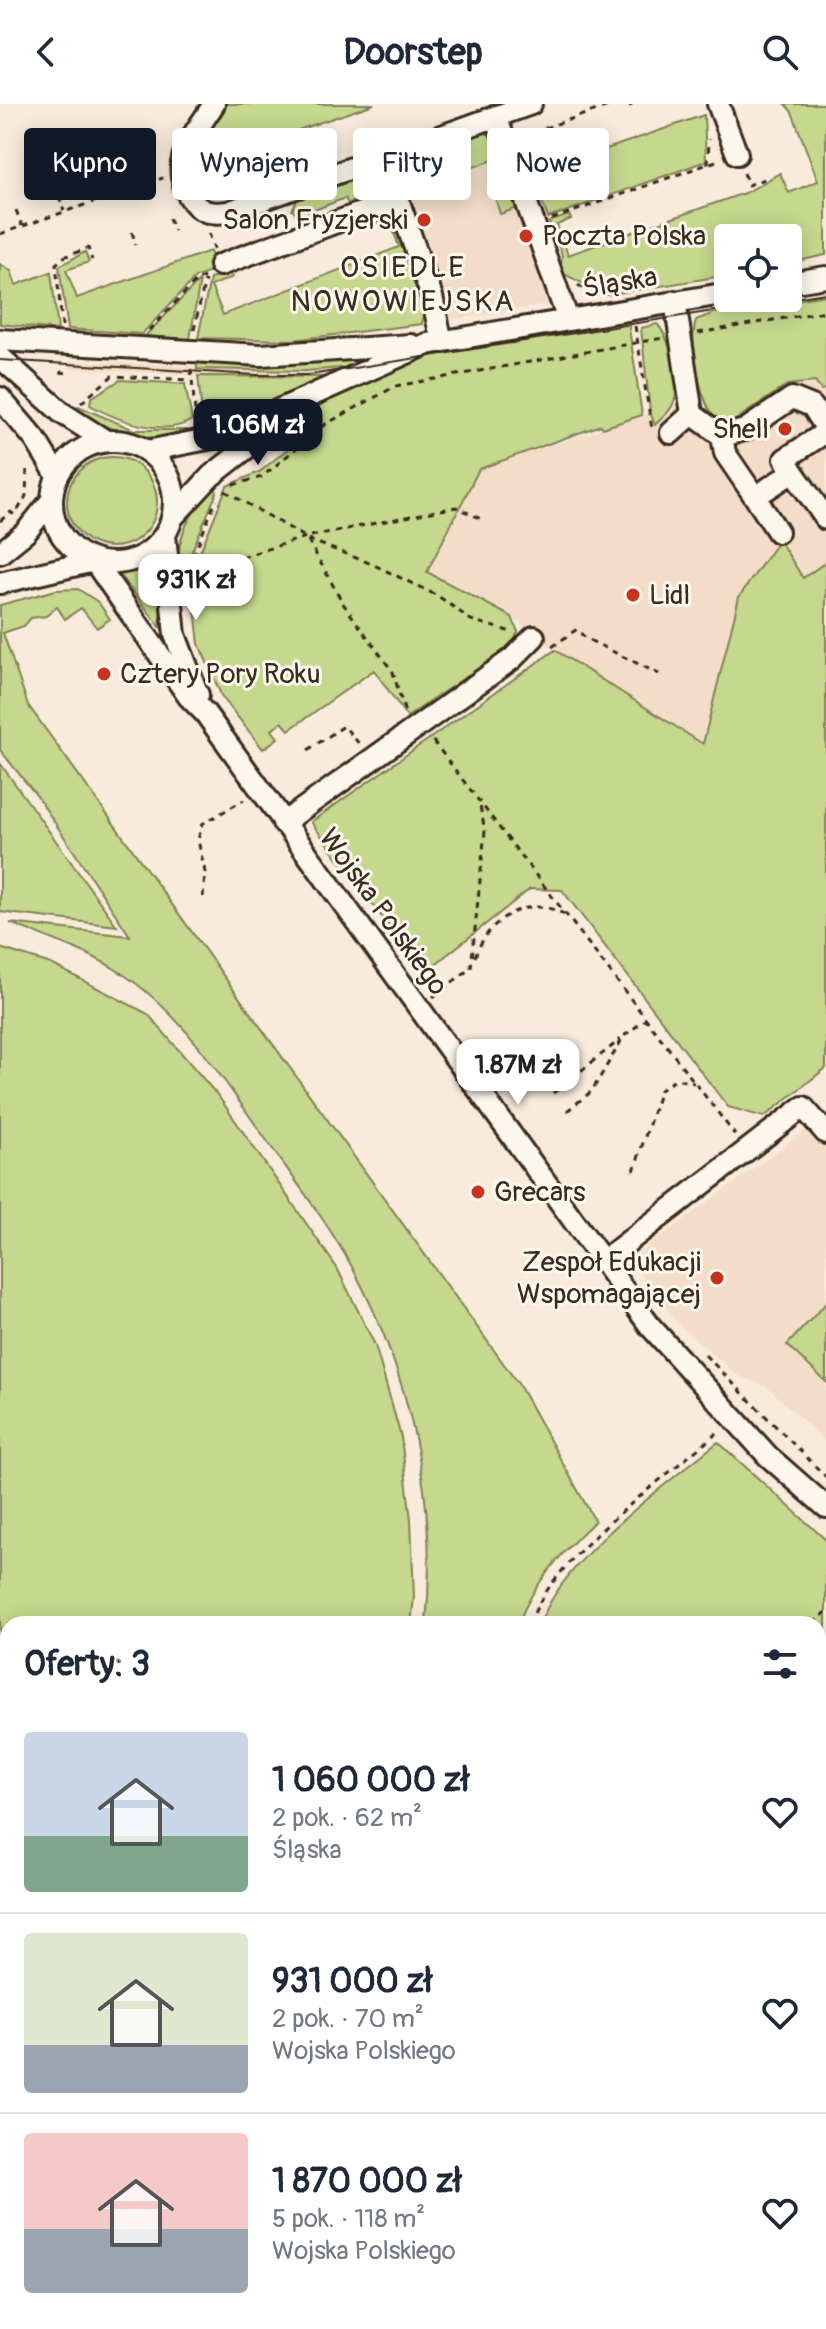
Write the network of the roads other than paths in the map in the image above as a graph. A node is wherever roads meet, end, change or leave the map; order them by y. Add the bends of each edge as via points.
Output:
1 (214, 104) edge
2 (531, 104) edge
3 (718, 104) edge
4 (496, 116) junction
5 (462, 128) edge
6 (737, 154) road end
7 (353, 167) edge
8 (396, 200) edge
9 (399, 200) edge
10 (220, 265) dead end
11 (826, 277) edge
12 (802, 281) edge
13 (714, 295) edge
14 (675, 301) junction
15 (568, 320) junction
16 (0, 340) edge
17 (435, 343) junction
18 (0, 357) edge
19 (319, 393) junction
20 (0, 398) edge
21 (692, 414) junction
22 (826, 430) edge
23 (663, 436) road end
24 (722, 436) junction
25 (106, 441) junction
26 (147, 451) junction
27 (793, 472) junction
28 (57, 475) junction
29 (818, 491) edge
30 (755, 497) junction
31 (51, 501) junction
32 (826, 519) edge
33 (169, 526) junction
34 (778, 532) dead end
35 (0, 553) edge
36 (94, 561) junction
37 (0, 583) edge
38 (534, 637) road end
39 (205, 713) junction
40 (283, 823) junction
41 (826, 1133) edge
42 (603, 1261) junction
43 (826, 1507) edge

1 - 7 street via 183,153 179,172 204,212 228,212
2 - 4 street
3 - 6 street
4 - 5 street
4 - 15 street, Śląska
8 - 10 street
9 - 17 street via 432,297
11 - 12 street
13 - 14 street, Śląska
14 - 15 street, Śląska
14 - 21 street
15 - 17 street, Śląska
16 - 17 street via 261,355
17 - 19 street, Śląska
18 - 25 street via 62,413
19 - 26 street, Śląska via 218,437
19 - 33 street, Śląska via 211,476
20 - 28 street
21 - 23 street
21 - 24 street
22 - 24 street via 812,406 792,398 745,430
22 - 27 street via 785,459
24 - 30 street via 725,453
25 - 26 street
25 - 28 street via 81,450
26 - 33 street via 159,460 173,486
27 - 29 street
27 - 30 street
28 - 31 street
29 - 32 street
30 - 34 street
31 - 35 street
31 - 36 street via 63,538
33 - 36 street via 152,550 134,560
33 - 39 street, Wojska Polskiego via 175,635
36 - 37 street
36 - 39 street, Wojska Polskiego
38 - 40 street via 512,659 412,723
39 - 40 street, Wojska Polskiego
40 - 42 street, Wojska Polskiego via 426,1002
41 - 42 street via 803,1107
42 - 43 street, Wojska Polskiego via 667,1347 732,1419

